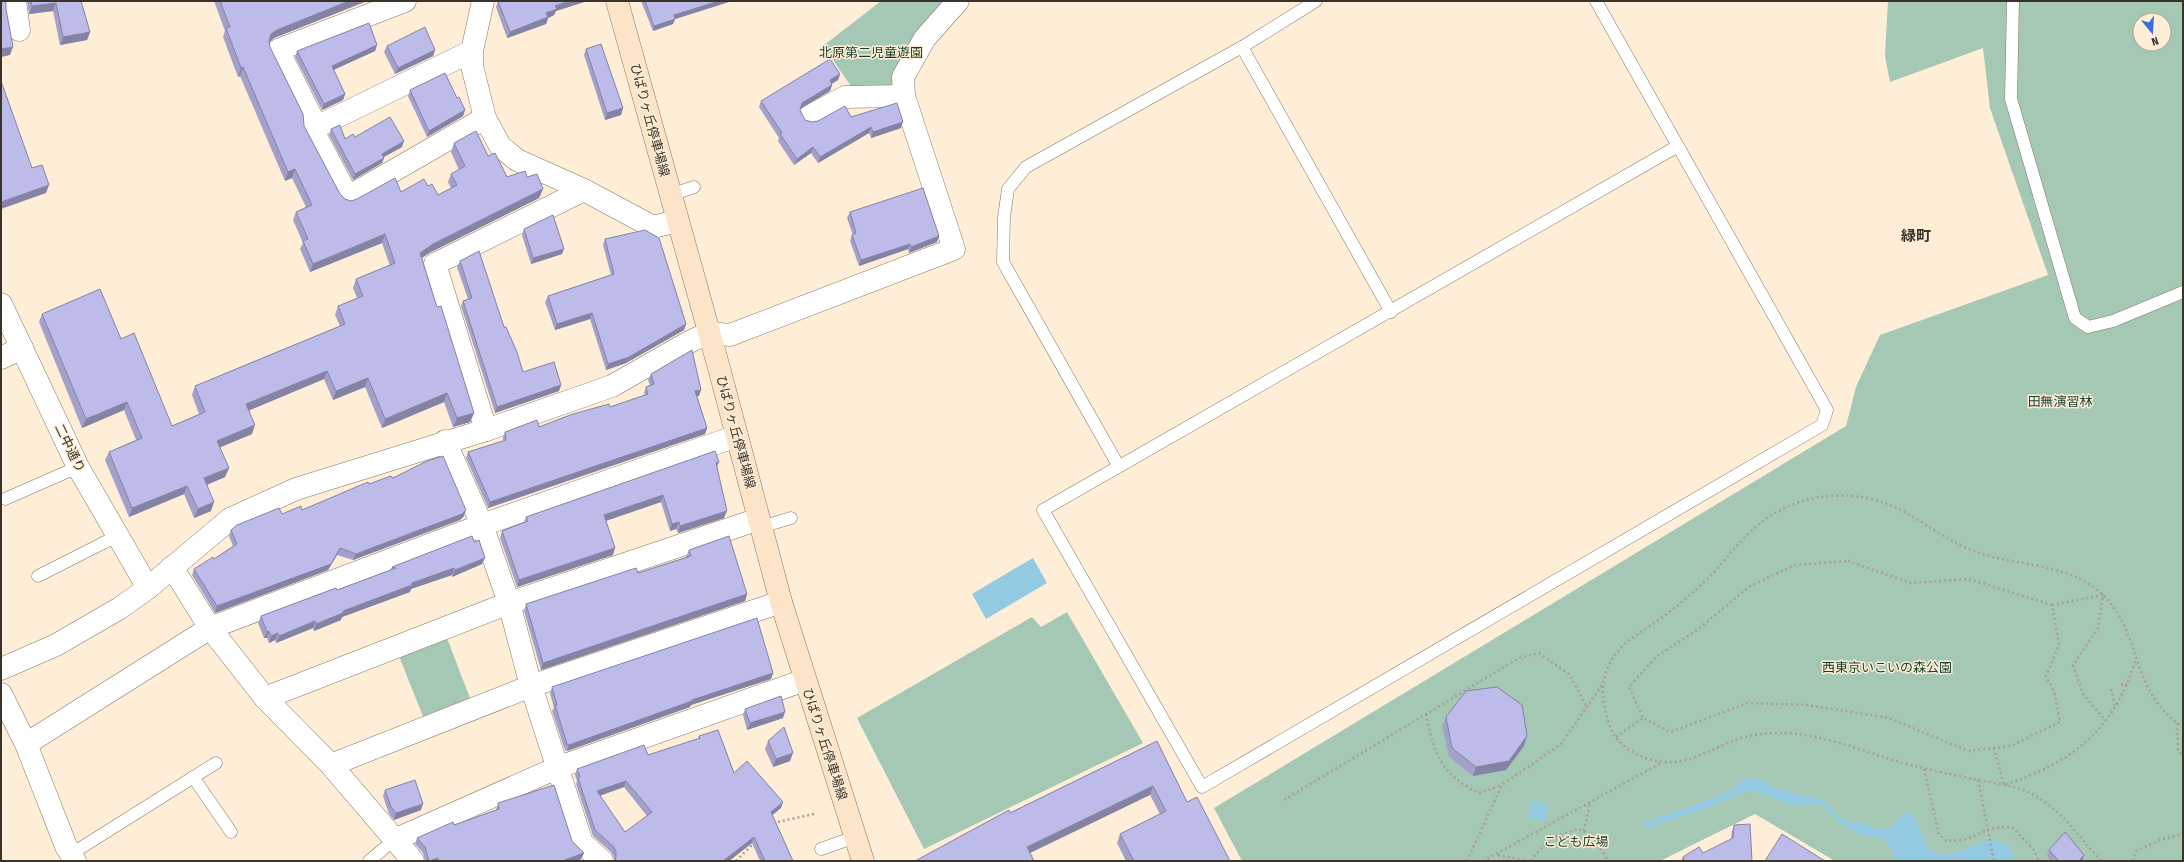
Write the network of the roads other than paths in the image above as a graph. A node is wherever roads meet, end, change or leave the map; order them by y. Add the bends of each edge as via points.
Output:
1 (16, 1) edge
2 (405, 1) edge
3 (483, 1) edge
4 (617, 1) edge
5 (958, 1) edge
6 (1316, 1) edge
7 (1596, 1) edge
8 (2013, 1) edge
9 (19, 30) dead end
10 (1242, 46) junction
11 (472, 51) junction
12 (904, 96) junction
13 (810, 116) dead end
14 (486, 118) junction
15 (312, 129) junction
16 (1678, 146) junction
17 (694, 187) dead end
18 (584, 190) junction
19 (670, 195) junction
20 (678, 221) junction
21 (2183, 292) edge
22 (1, 304) edge
23 (1391, 312) junction
24 (709, 333) junction
25 (22, 348) junction
26 (1, 358) edge
27 (486, 430) junction
28 (737, 436) junction
29 (445, 441) junction
30 (1118, 465) junction
31 (78, 467) junction
32 (5, 499) dead end
33 (791, 518) dead end
34 (760, 523) junction
35 (482, 525) junction
36 (117, 536) junction
37 (172, 567) junction
38 (38, 576) dead end
39 (148, 588) junction
40 (781, 602) junction
41 (509, 603) junction
42 (210, 628) junction
43 (4, 661) edge
44 (804, 680) junction
45 (531, 686) junction
46 (1, 694) edge
47 (265, 698) junction
48 (26, 744) junction
49 (216, 763) dead end
50 (331, 764) junction
51 (558, 767) junction
52 (193, 778) junction
53 (231, 832) dead end
54 (855, 838) junction
55 (394, 840) junction
56 (821, 849) dead end
57 (73, 857) edge
58 (369, 861) edge
59 (413, 861) edge
60 (602, 861) edge
61 (863, 861) edge

1 - 9 street
2 - 15 street via 278,50 313,120
3 - 11 street
4 - 19 main road, ひばりヶ丘停車場線
5 - 12 street via 925,38 910,64 903,77
6 - 10 lane
7 - 16 lane
8 - 21 lane via 2010,99 2075,318 2088,327 2113,321
10 - 23 lane
10 - 30 lane via 1026,167 1008,189 1002,262
11 - 14 street via 472,66
11 - 15 street
12 - 13 street via 846,97
12 - 24 street via 919,153 954,249 730,335
14 - 15 street via 348,196
14 - 18 street via 500,146 517,160
16 - 23 lane
16 - 30 lane via 1827,410 1822,425 1202,787 1043,510
17 - 19 lane
18 - 20 street via 653,227
18 - 27 street via 435,264
19 - 20 main road, ひばりヶ丘停車場線
20 - 24 main road, ひばりヶ丘停車場線
22 - 25 street, 二中通り
23 - 30 lane
24 - 27 street via 612,386
24 - 28 main road, ひばりヶ丘停車場線
25 - 26 street
25 - 31 street, 二中通り
27 - 29 street
28 - 34 main road, ひばりヶ丘停車場線
28 - 35 street
29 - 35 street
29 - 37 street via 296,488 230,519
31 - 32 lane
31 - 36 street, 二中通り
33 - 34 lane
34 - 40 main road, ひばりヶ丘停車場線
34 - 41 street
35 - 41 street
35 - 42 street
36 - 38 lane
36 - 39 street, 二中通り
37 - 39 street
37 - 42 street
39 - 43 street via 120,608 56,645
40 - 44 main road, ひばりヶ丘停車場線
40 - 45 street
41 - 45 street
41 - 47 street
42 - 47 street
42 - 48 street
44 - 51 street
44 - 54 main road, ひばりヶ丘停車場線
45 - 50 street
45 - 51 street
46 - 48 street
47 - 50 street
48 - 57 street
49 - 52 lane
50 - 55 street
51 - 55 street
51 - 60 street via 582,843
52 - 53 lane
52 - 57 lane
54 - 56 lane
54 - 61 main road, ひばりヶ丘停車場線
55 - 58 lane
55 - 59 street

